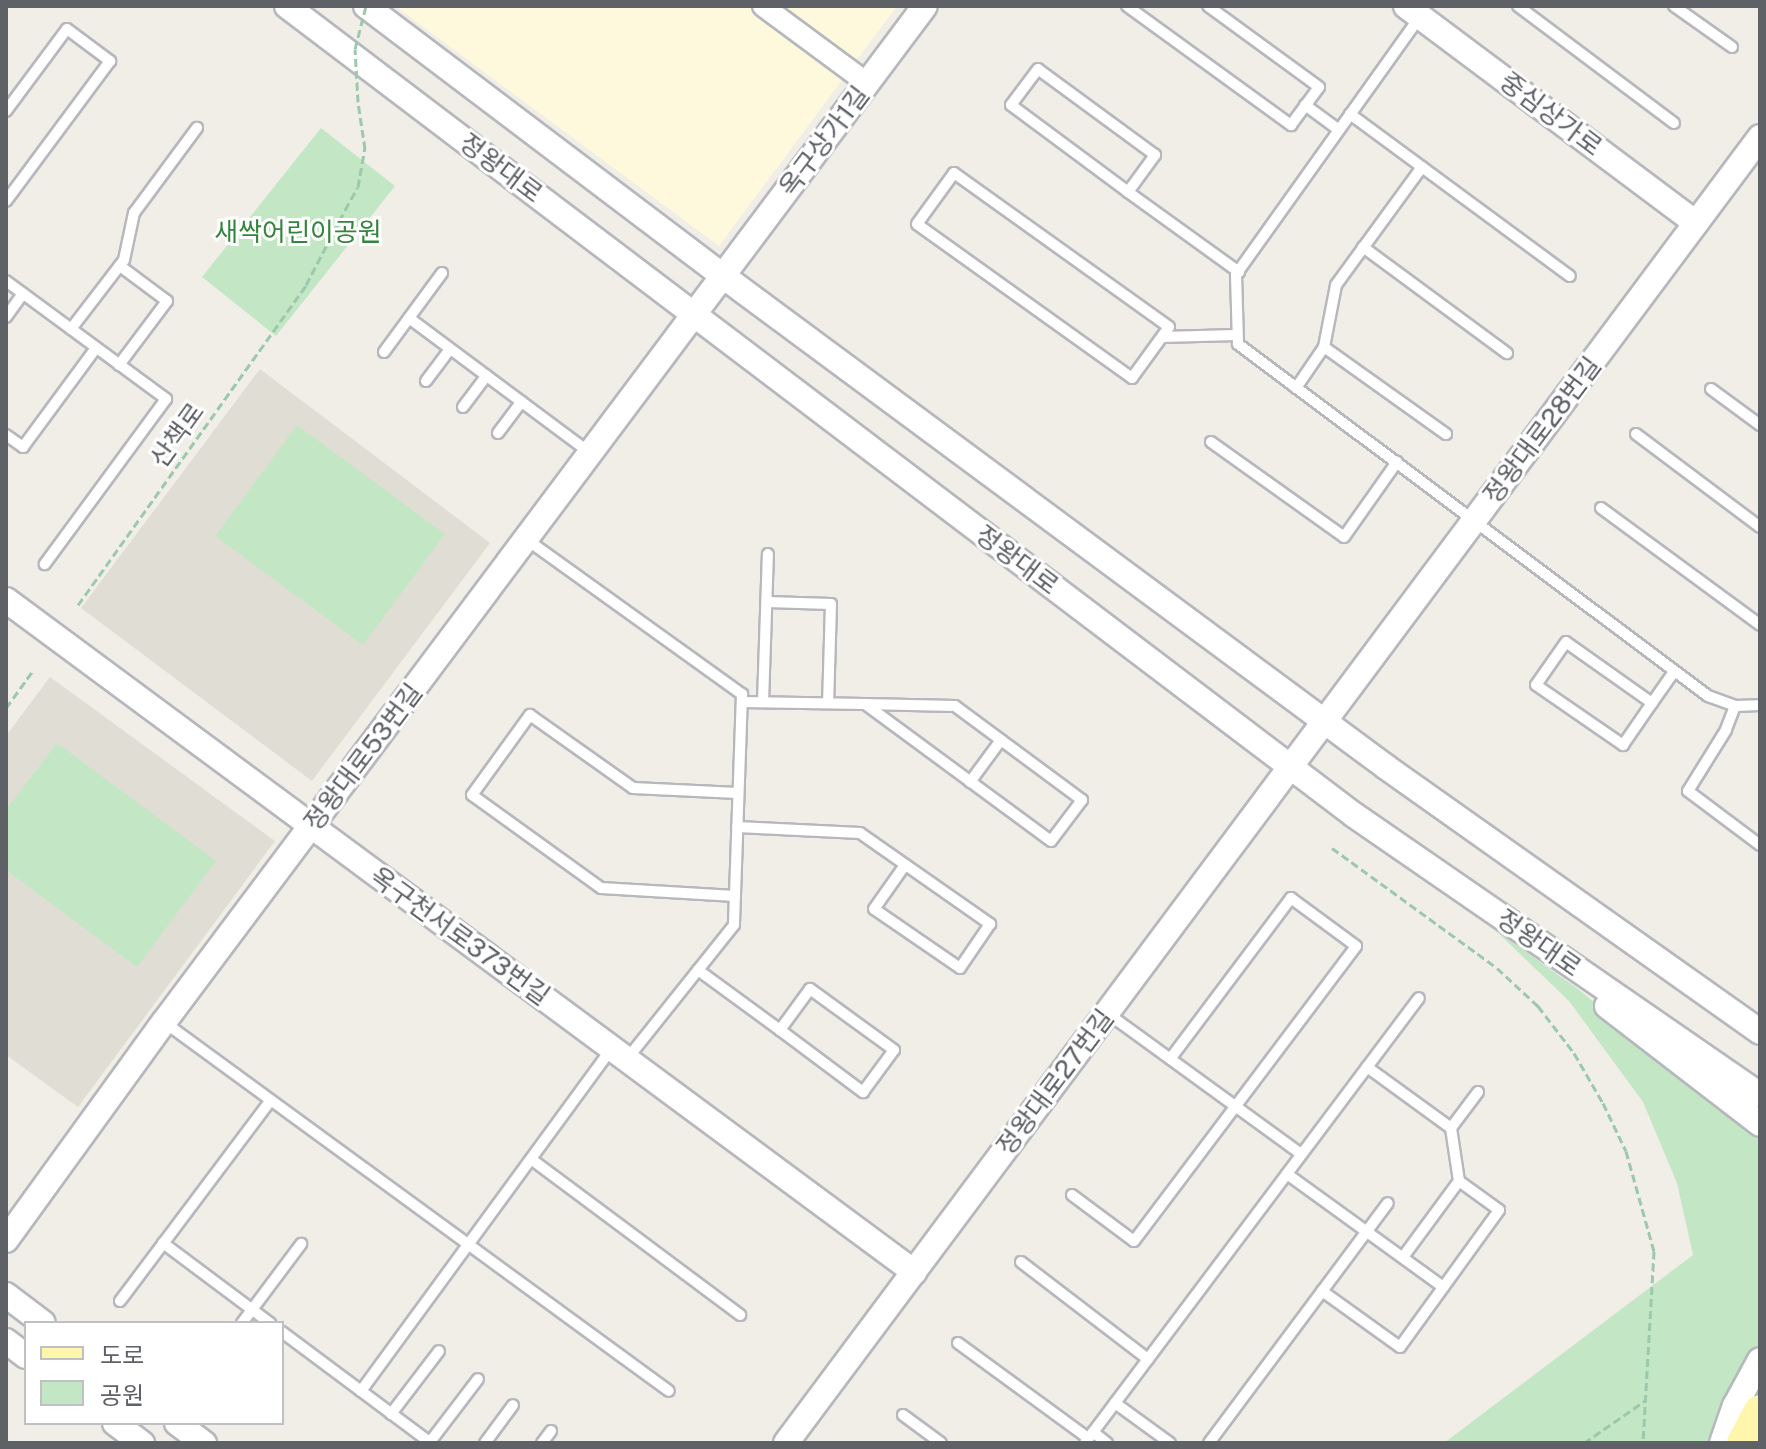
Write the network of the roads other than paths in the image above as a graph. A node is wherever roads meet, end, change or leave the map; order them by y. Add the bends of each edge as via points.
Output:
1 (287, 6) edge
2 (366, 6) edge
3 (763, 6) edge
4 (925, 6) edge
5 (1127, 6) edge
6 (1208, 6) edge
7 (1518, 6) edge
8 (1674, 6) edge
9 (1532, 10) edge
10 (1413, 11) edge
11 (1732, 47) dead end
12 (867, 83) junction
13 (1305, 105) junction
14 (6, 111) edge
15 (1350, 114) junction
16 (1674, 123) dead end
17 (197, 128) dead end
18 (1339, 130) junction
19 (1760, 137) edge
20 (1422, 167) junction
21 (1128, 192) junction
22 (6, 201) edge
23 (1696, 223) junction
24 (1363, 247) junction
25 (120, 266) junction
26 (1239, 272) junction
27 (442, 273) dead end
28 (723, 276) junction
29 (1570, 276) dead end
30 (6, 281) edge
31 (23, 294) junction
32 (694, 314) junction
33 (6, 317) edge
34 (409, 318) junction
35 (71, 329) junction
36 (1237, 335) junction
37 (1162, 337) junction
38 (1324, 347) junction
39 (96, 348) junction
40 (450, 349) junction
41 (384, 352) dead end
42 (1507, 353) dead end
43 (119, 365) junction
44 (486, 376) junction
45 (426, 381) dead end
46 (1296, 388) junction
47 (1711, 389) dead end
48 (521, 402) junction
49 (463, 407) dead end
50 (1760, 425) edge
51 (498, 433) dead end
52 (1446, 434) dead end
53 (1636, 434) dead end
54 (6, 435) edge
55 (1211, 442) dead end
56 (590, 453) junction
57 (1397, 462) junction
58 (1601, 508) dead end
59 (1475, 520) junction
60 (1760, 527) edge
61 (526, 539) junction
62 (768, 554) dead end
63 (45, 564) dead end
64 (6, 600) edge
65 (767, 602) junction
66 (1760, 625) edge
67 (1674, 671) junction
68 (742, 702) junction
69 (763, 702) junction
70 (828, 703) junction
71 (1652, 703) junction
72 (865, 704) junction
73 (1760, 705) edge
74 (1735, 706) junction
75 (1747, 707) junction
76 (1760, 716) edge
77 (1324, 722) junction
78 (1001, 740) junction
79 (1290, 767) junction
80 (970, 782) junction
81 (738, 793) junction
82 (311, 825) junction
83 (737, 827) junction
84 (1760, 845) edge
85 (905, 865) junction
86 (735, 896) junction
87 (1551, 951) junction
88 (698, 970) junction
89 (1419, 998) dead end
90 (1107, 1013) junction
91 (164, 1022) junction
92 (780, 1030) junction
93 (1760, 1032) edge
94 (619, 1053) junction
95 (1170, 1059) junction
96 (1367, 1067) junction
97 (1478, 1092) dead end
98 (1760, 1095) edge
99 (271, 1100) junction
100 (1236, 1106) junction
101 (1760, 1124) edge
102 (1451, 1128) junction
103 (1301, 1154) junction
104 (531, 1159) junction
105 (1287, 1174) junction
106 (1459, 1181) junction
107 (1072, 1195) dead end
108 (1388, 1203) dead end
109 (1367, 1232) junction
110 (6, 1240) edge
111 (163, 1243) junction
112 (301, 1244) dead end
113 (468, 1245) junction
114 (1403, 1257) junction
115 (1021, 1262) dead end
116 (914, 1272) junction
117 (1443, 1287) junction
118 (1322, 1291) junction
119 (6, 1295) edge
120 (120, 1301) dead end
121 (252, 1309) junction
122 (740, 1315) dead end
123 (40, 1321) edge
124 (243, 1321) edge
125 (267, 1321) edge
126 (284, 1333) edge
127 (6, 1341) edge
128 (958, 1343) dead end
129 (439, 1351) dead end
130 (24, 1354) edge
131 (1148, 1359) junction
132 (1760, 1360) edge
133 (478, 1379) dead end
134 (361, 1391) junction
135 (669, 1391) dead end
136 (1115, 1403) junction
137 (513, 1405) dead end
138 (1760, 1411) edge
139 (391, 1414) junction
140 (903, 1415) dead end
141 (118, 1425) edge
142 (180, 1425) edge
143 (551, 1431) dead end
144 (1089, 1438) edge
145 (142, 1443) edge
146 (204, 1443) edge
147 (430, 1443) edge
148 (485, 1443) edge
149 (542, 1443) edge
150 (786, 1443) edge
151 (941, 1443) edge
152 (1107, 1443) edge
153 (1170, 1443) edge
154 (1209, 1443) edge
155 (1722, 1443) edge
156 (1743, 1443) edge

1 - 32 street, 정왕대로
2 - 28 street, 정왕대로
3 - 12 street
4 - 12 street, 옥구상가1길
5 - 13 lane via 1291,125
6 - 13 lane via 1319,87
7 - 9 lane
8 - 11 lane
9 - 16 lane
10 - 15 lane
10 - 23 street, 중심상가로
12 - 28 street, 옥구상가1길
13 - 18 lane
14 - 22 lane via 67,29 110,61
15 - 18 lane
15 - 20 lane
17 - 25 lane via 134,213
18 - 26 lane
19 - 23 street, 정왕대로28번길
20 - 24 lane
20 - 29 lane
21 - 21 lane via 1155,155 1038,69 1011,105
21 - 26 lane
23 - 59 street, 정왕대로28번길
24 - 38 lane via 1336,285
24 - 42 lane
25 - 35 lane
25 - 43 lane via 167,301
26 - 36 lane
27 - 34 lane
28 - 32 street, 정왕대로53번길
28 - 77 street, 정왕대로
30 - 31 lane
31 - 33 lane
31 - 35 lane
32 - 56 street, 정왕대로53번길
32 - 79 street, 정왕대로
34 - 40 lane
34 - 41 lane
35 - 39 lane
36 - 37 lane
36 - 46 lane via 1238,344
37 - 37 lane via 1169,327 954,173 917,224 1132,378
38 - 46 lane
38 - 52 lane
39 - 43 lane
39 - 54 lane via 23,447
40 - 44 lane
40 - 45 lane
43 - 63 lane via 166,399
44 - 48 lane
44 - 49 lane
46 - 57 lane
47 - 50 lane
48 - 51 lane
48 - 56 lane
53 - 60 lane
55 - 57 lane via 1344,537
56 - 61 street, 정왕대로53번길
57 - 59 lane
58 - 66 lane
59 - 67 lane
59 - 77 street, 정왕대로28번길
61 - 68 lane via 742,694
61 - 82 street, 정왕대로53번길
62 - 65 lane
64 - 82 street, 옥구천서로373번길
65 - 69 lane
65 - 70 lane via 831,604
67 - 71 lane
67 - 74 lane via 1708,696
68 - 69 lane
68 - 81 lane
69 - 70 lane
70 - 72 lane
71 - 71 lane via 1623,745 1536,685 1566,642
72 - 78 lane via 955,706
72 - 80 lane
73 - 75 lane
74 - 75 lane
74 - 84 lane via 1688,791
75 - 76 lane
77 - 79 street, 정왕대로27번길
77 - 93 street, 정왕대로
78 - 80 lane
78 - 80 lane via 1082,800 1051,841
79 - 87 street, 정왕대로
79 - 90 street, 정왕대로27번길
81 - 83 lane
81 - 86 lane via 633,788 530,715 472,795 601,888
82 - 91 street, 정왕대로53번길
82 - 94 street, 옥구천서로373번길
83 - 85 lane via 860,833
83 - 86 lane
85 - 85 lane via 990,924 960,968 874,909
86 - 88 lane via 734,925
87 - 98 street, 정왕대로
87 - 101 street via 1618,1017
88 - 92 lane
88 - 94 lane
89 - 96 lane
90 - 95 lane
90 - 116 street, 정왕대로27번길
91 - 99 lane
91 - 110 street, 정왕대로53번길
92 - 92 lane via 863,1092 894,1050 810,989
94 - 104 lane
94 - 116 street, 옥구천서로373번길
95 - 100 lane
95 - 100 lane via 1291,898 1356,946
96 - 102 lane
96 - 103 lane
97 - 102 lane
99 - 111 lane
99 - 113 lane
100 - 103 lane
100 - 107 lane via 1134,1241
102 - 106 lane
103 - 105 lane
104 - 113 lane
104 - 122 lane
105 - 109 lane
105 - 131 lane
106 - 114 lane
106 - 117 lane via 1499,1210
108 - 109 lane
109 - 114 lane
109 - 118 lane
111 - 120 lane
111 - 121 lane
112 - 121 lane
113 - 134 lane
113 - 135 lane
114 - 117 lane
115 - 131 lane
116 - 150 street, 정왕대로27번길
117 - 118 lane via 1400,1347
118 - 154 lane
119 - 123 street
121 - 124 lane
121 - 125 lane
126 - 134 lane
127 - 130 street
128 - 144 lane
129 - 139 lane
131 - 136 lane
132 - 155 street
133 - 147 lane
134 - 139 lane
136 - 144 lane
136 - 153 lane
137 - 148 lane
138 - 156 main road
139 - 147 lane
140 - 151 lane
141 - 145 street
142 - 146 street
143 - 149 lane
144 - 152 lane

